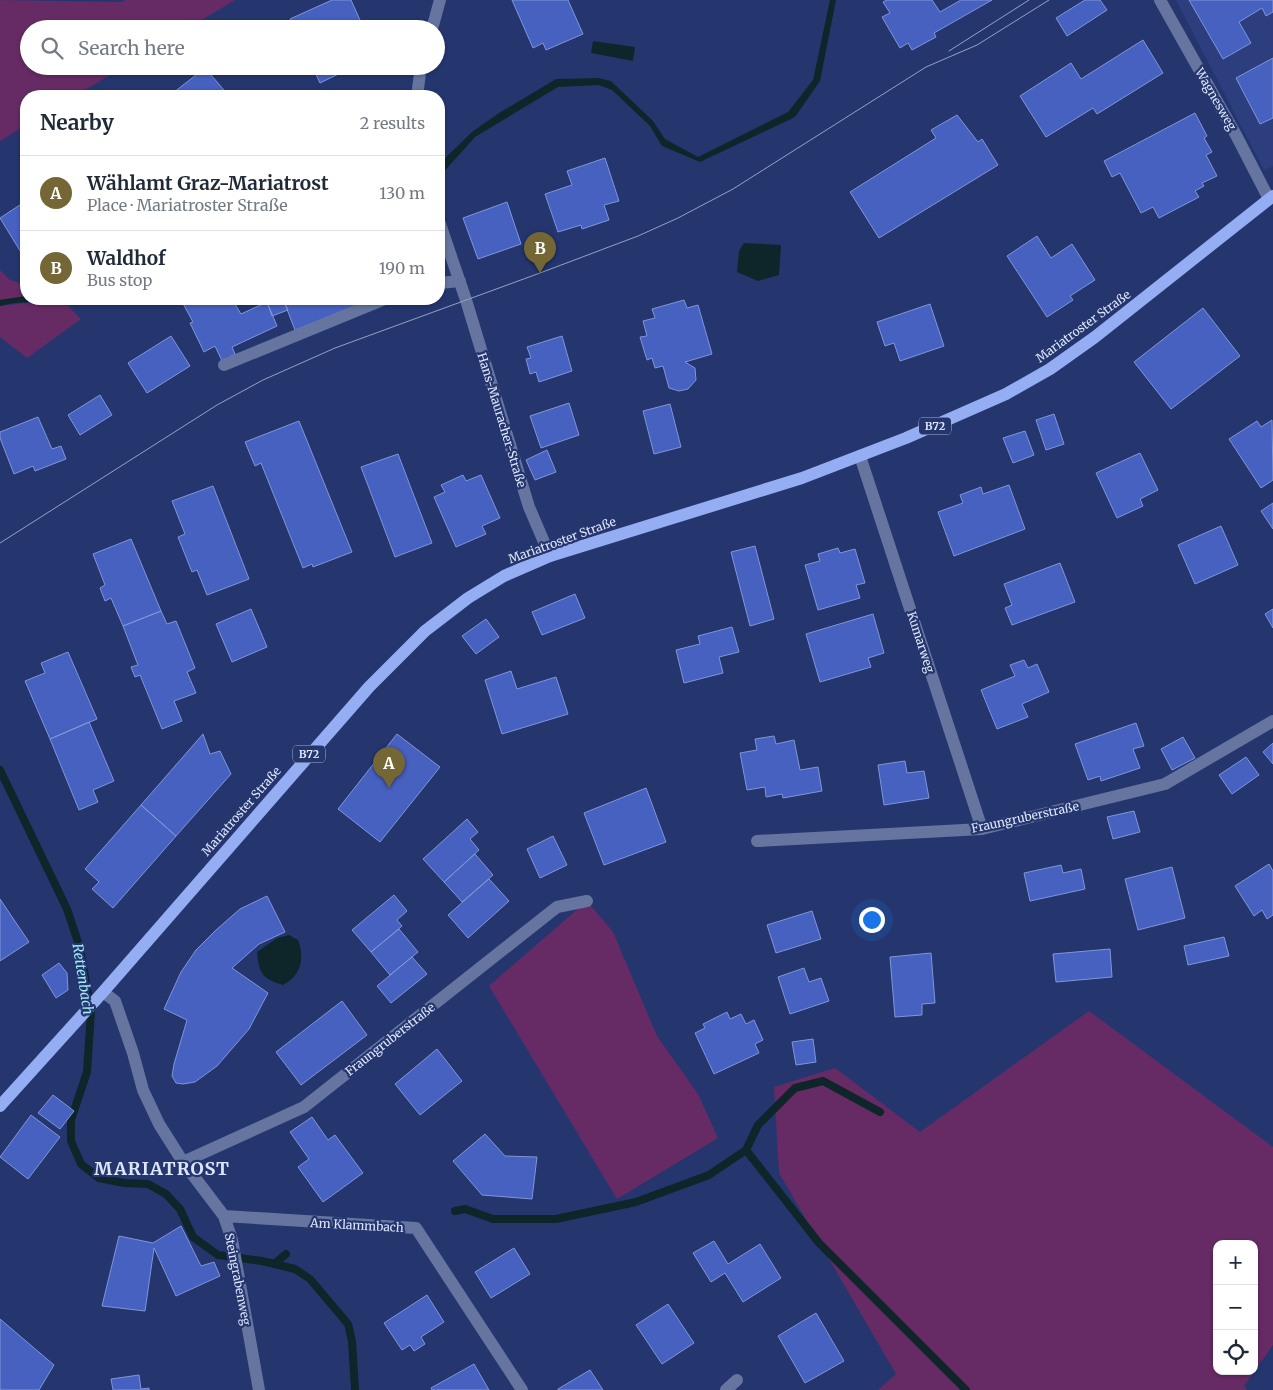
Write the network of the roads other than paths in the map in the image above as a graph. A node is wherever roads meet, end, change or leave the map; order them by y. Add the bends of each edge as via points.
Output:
1 (440, 0) edge
2 (1160, 0) edge
3 (434, 20) edge
4 (420, 75) edge
5 (419, 90) edge
6 (1271, 197) edge
7 (445, 237) edge
8 (460, 281) junction
9 (445, 282) edge
10 (370, 305) edge
11 (224, 365) dead end
12 (860, 456) junction
13 (550, 556) junction
14 (1273, 721) edge
15 (982, 829) junction
16 (757, 841) dead end
17 (587, 901) dead end
18 (103, 992) junction
19 (0, 1106) edge
20 (183, 1162) junction
21 (224, 1216) junction
22 (737, 1380) dead end
23 (258, 1390) edge
24 (522, 1390) edge
25 (726, 1390) edge

1 - 3 street
2 - 6 street, Wagnesweg
4 - 5 street
6 - 12 main road, Mariatroster Straße / B72 via 1095,338 1050,368 959,416
7 - 8 street, Hans-Mauracher-Straße
8 - 9 street
8 - 13 street, Hans-Mauracher-Straße via 529,507
10 - 11 street
12 - 13 main road, Mariatroster Straße / B72 via 802,478
12 - 15 street, Kumarweg
13 - 18 main road, Mariatroster Straße / B72 via 504,576 425,630 315,747
14 - 15 street, Fraungruberstraße via 1165,784
15 - 16 street, Fraungruberstraße
17 - 20 street, Fraungruberstraße via 557,907 304,1107
18 - 19 main road, Mariatroster Straße / B72
18 - 20 street, Steingrabenweg via 115,1001 142,1090 158,1124
20 - 21 street, Steingrabenweg
21 - 23 street, Steingrabenweg via 232,1240
21 - 24 street, Am Klammbach via 416,1228
22 - 25 street

